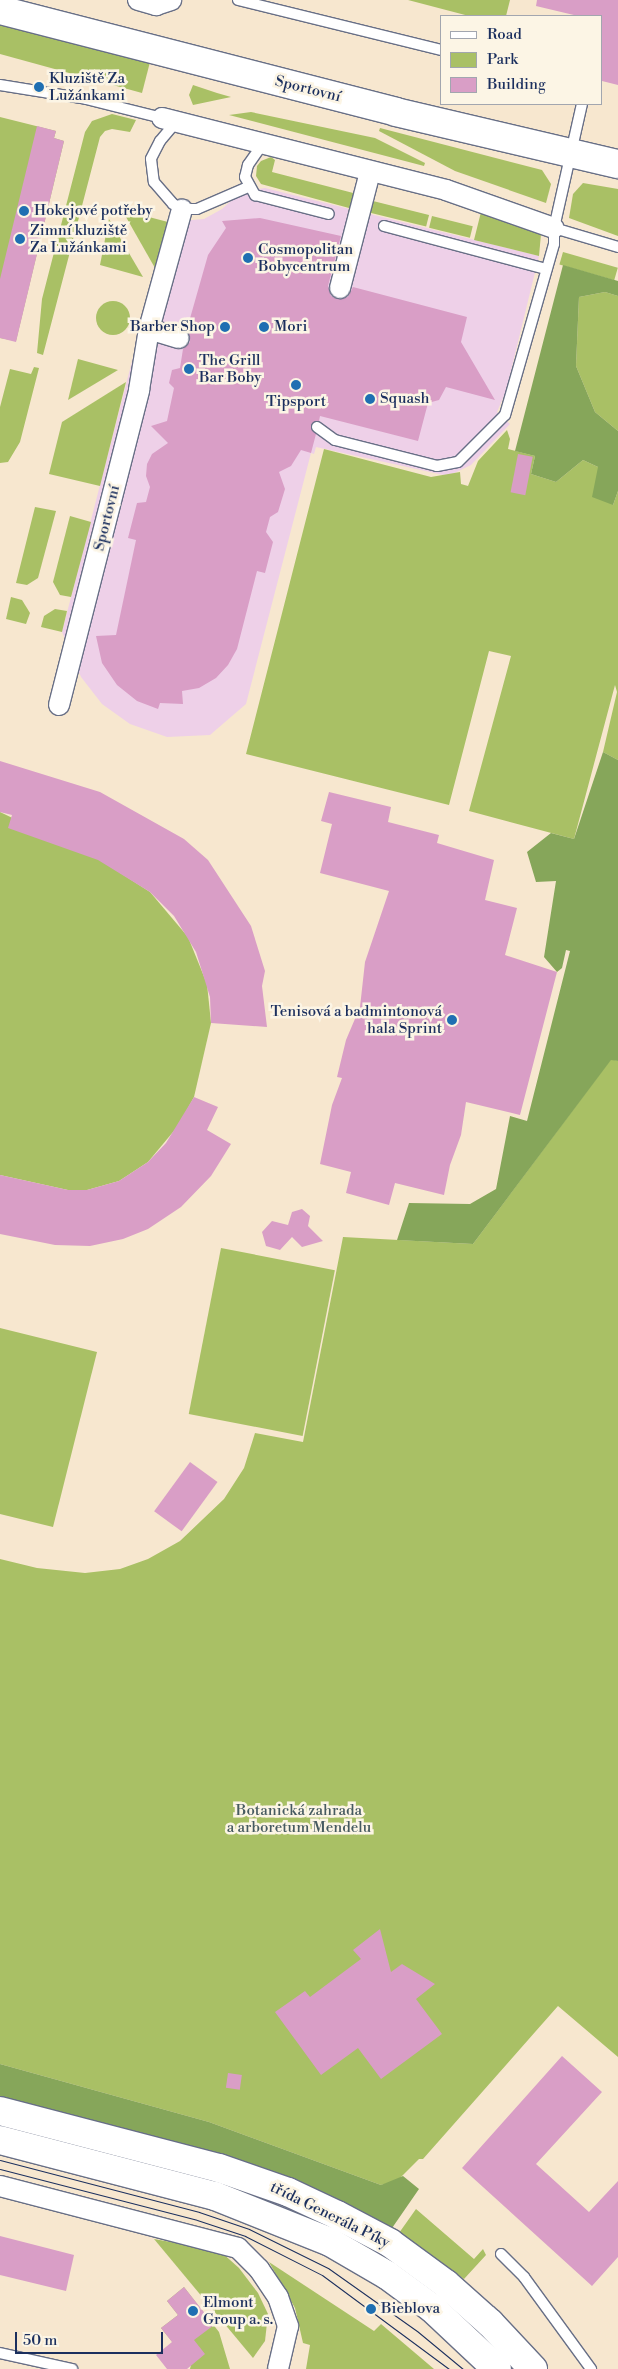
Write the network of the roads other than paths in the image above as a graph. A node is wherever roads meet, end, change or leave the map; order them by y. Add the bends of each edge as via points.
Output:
1 (138, 0) edge
2 (170, 0) edge
3 (238, 0) edge
4 (0, 10) edge
5 (440, 50) edge
6 (0, 85) edge
7 (582, 105) edge
8 (169, 120) junction
9 (262, 146) junction
10 (571, 155) junction
11 (618, 164) edge
12 (370, 172) junction
13 (248, 187) junction
14 (182, 209) junction
15 (329, 214) dead end
16 (384, 226) dead end
17 (554, 228) junction
18 (618, 247) edge
19 (546, 269) junction
20 (340, 288) dead end
21 (149, 330) junction
22 (179, 338) dead end
23 (317, 428) dead end
24 (58, 705) dead end
25 (0, 2111) edge
26 (0, 2140) edge
27 (0, 2186) edge
28 (501, 2254) dead end
29 (0, 2352) edge
30 (280, 2362) edge
31 (72, 2369) edge
32 (497, 2369) edge
33 (533, 2369) edge
34 (591, 2369) edge

1 - 2 street via 156,5
3 - 5 lane
4 - 10 main road, Sportovní
6 - 8 lane via 86,99
7 - 10 lane
8 - 9 street
8 - 14 lane via 151,159 151,170 160,192
9 - 12 street
9 - 13 lane via 248,165 245,177
10 - 11 main road, Sportovní
10 - 17 lane
12 - 17 street via 446,190
12 - 20 street
13 - 14 lane via 208,206
13 - 15 lane via 264,199
14 - 21 street, Sportovní
16 - 19 lane
17 - 18 lane
17 - 19 lane via 554,244
19 - 23 lane via 506,415 458,462 438,466 335,440
21 - 22 street
21 - 24 street, Sportovní via 140,390
25 - 33 main road, třída Generála Píky via 219,2168 312,2203 390,2243 446,2284 490,2323
26 - 32 main road, třída Generála Píky via 215,2196 330,2242 388,2275 432,2308
27 - 30 street via 238,2248 259,2269 278,2297 288,2326
28 - 34 lane via 524,2277
29 - 31 lane

